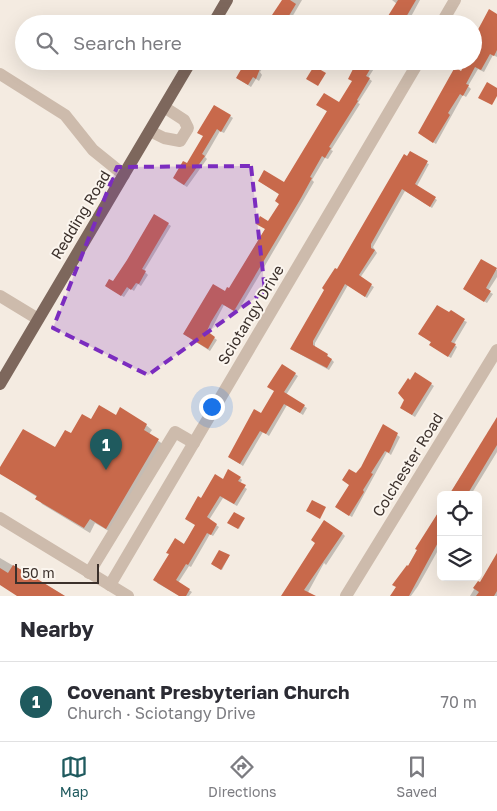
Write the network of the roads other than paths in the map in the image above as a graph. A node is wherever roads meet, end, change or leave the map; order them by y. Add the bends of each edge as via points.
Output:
1 (227, 0) edge
2 (455, 0) edge
3 (218, 15) edge
4 (446, 15) edge
5 (186, 70) edge
6 (414, 70) edge
7 (0, 74) edge
8 (164, 107) junction
9 (150, 131) junction
10 (124, 175) junction
11 (0, 296) edge
12 (38, 319) junction
13 (497, 350) edge
14 (0, 384) edge
15 (194, 444) junction
16 (0, 518) edge
17 (90, 573) junction
18 (110, 585) junction
19 (128, 596) edge
20 (346, 596) edge

1 - 3 main road
2 - 4 street
5 - 8 main road, Redding Road
6 - 15 street, Sciotangy Drive
7 - 10 street via 65,115 93,150
8 - 9 main road, Redding Road
8 - 9 street via 184,120 188,128 184,138 174,140
9 - 10 main road, Redding Road
10 - 12 main road, Redding Road
11 - 12 street
12 - 14 main road, Redding Road
13 - 20 street, Colchester Road
15 - 17 street via 175,432
15 - 18 street, Sciotangy Drive
16 - 17 street
17 - 18 street
18 - 19 street

